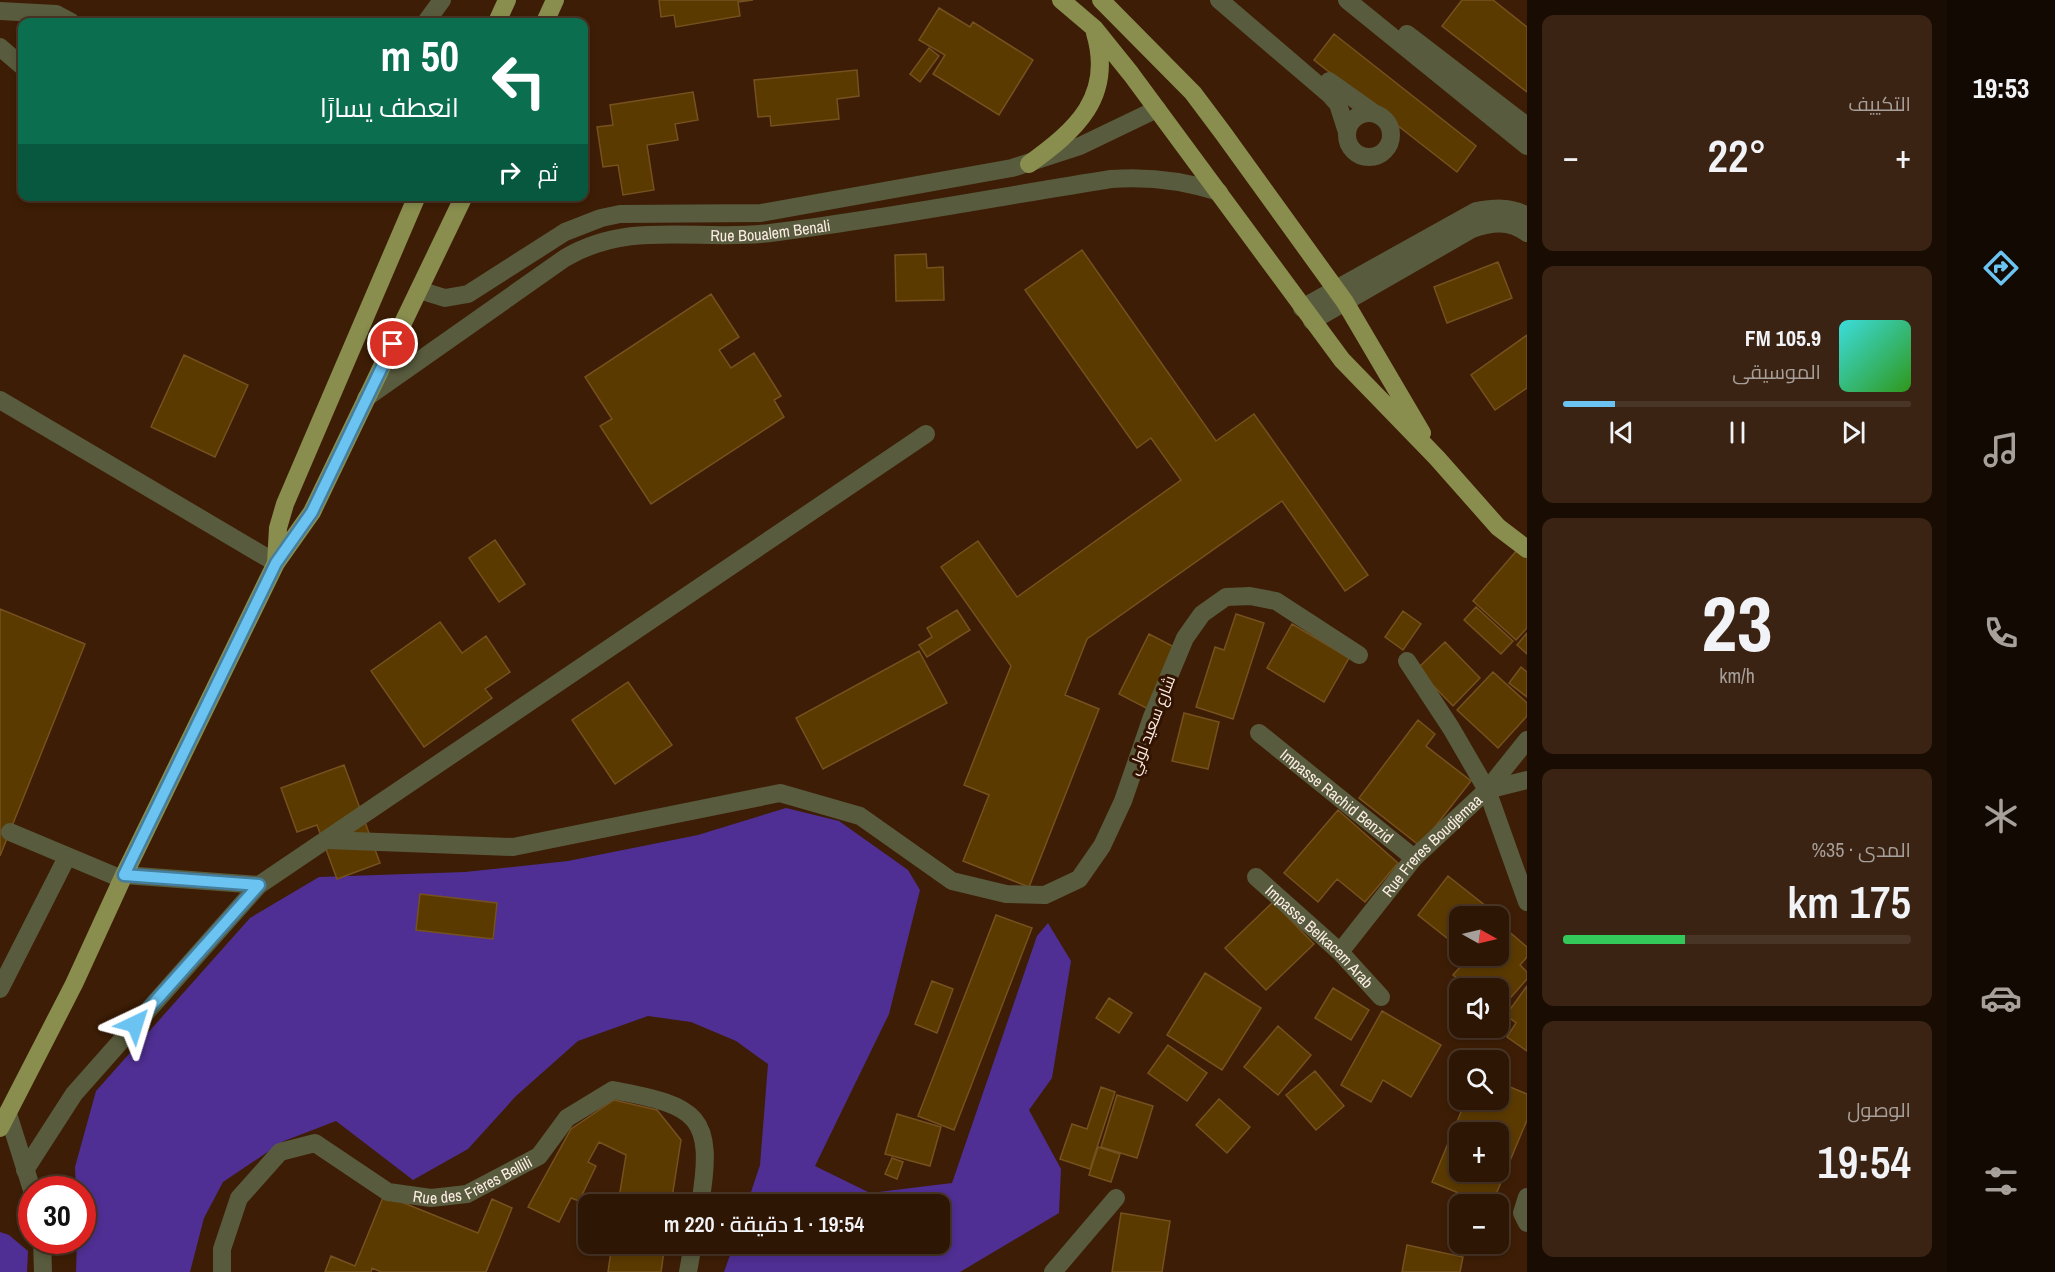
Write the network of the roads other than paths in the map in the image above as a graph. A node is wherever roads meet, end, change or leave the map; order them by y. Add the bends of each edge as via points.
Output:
1 (40, 0) edge
2 (442, 0) edge
3 (507, 0) edge
4 (555, 0) edge
5 (1061, 0) edge
6 (1101, 0) edge
7 (1219, 0) edge
8 (1234, 0) edge
9 (1347, 0) edge
10 (1364, 0) edge
11 (0, 11) edge
12 (63, 18) edge
13 (429, 18) edge
14 (499, 18) edge
15 (547, 18) edge
16 (1094, 28) junction
17 (0, 47) edge
18 (18, 63) edge
19 (1157, 109) junction
20 (1374, 113) junction
21 (1527, 126) edge
22 (1347, 132) junction
23 (1527, 146) edge
24 (1029, 164) junction
25 (1219, 192) junction
26 (415, 201) edge
27 (462, 201) edge
28 (1527, 216) edge
29 (1527, 233) edge
30 (418, 290) junction
31 (1340, 296) junction
32 (1307, 314) junction
33 (366, 398) junction
34 (0, 400) edge
35 (926, 434) dead end
36 (1437, 458) junction
37 (1527, 549) edge
38 (276, 563) junction
39 (1359, 655) dead end
40 (1407, 661) dead end
41 (1259, 733) dead end
42 (1527, 740) edge
43 (1527, 780) edge
44 (1487, 790) junction
45 (10, 832) dead end
46 (327, 840) junction
47 (67, 857) junction
48 (1414, 858) junction
49 (123, 877) junction
50 (1256, 877) dead end
51 (259, 885) junction
52 (1527, 902) edge
53 (1340, 952) junction
54 (0, 989) edge
55 (1381, 997) dead end
56 (4, 1121) edge
57 (25, 1170) junction
58 (27, 1176) edge
59 (702, 1194) edge
60 (1527, 1197) edge
61 (1116, 1198) dead end
62 (1527, 1223) edge
63 (42, 1254) edge
64 (691, 1254) edge
65 (43, 1272) edge
66 (222, 1272) edge
67 (688, 1272) edge
68 (1053, 1272) edge

1 - 12 street
2 - 13 street
3 - 14 main road
4 - 15 main road
5 - 16 main road
6 - 31 main road via 1194,93
7 - 22 street via 1330,95 1338,104
8 - 20 street via 1343,93
9 - 23 street
10 - 21 street
11 - 12 street
16 - 19 main road
16 - 24 main road via 1099,44 1099,77 1089,108 1069,134
17 - 18 street
19 - 24 street via 1080,146
19 - 25 main road
20 - 22 street via 1354,119
20 - 22 street via 1390,127 1391,141 1383,152 1369,158 1355,153
24 - 30 street via 761,213 620,214 565,232 468,294 446,298
25 - 32 main road
25 - 33 street, Rue Boualem Benali via 1166,178 1129,178 767,234 614,237 565,258
26 - 38 main road via 285,504 278,528
27 - 30 main road
28 - 31 street via 1518,210 1476,211
29 - 31 street via 1516,225 1487,224
30 - 33 main road
31 - 32 street
31 - 36 main road
32 - 36 main road via 1342,360
33 - 38 main road via 312,512
34 - 38 street
35 - 46 street
36 - 37 main road via 1498,527
38 - 49 main road
39 - 46 street, شارع سعيد لولي via 1276,601 1226,597 1202,614 1185,638 1102,846 1079,879 1045,895 1006,894 952,881 860,816 780,793 513,847
40 - 44 street
41 - 48 street, Impasse Rachid Benzid
42 - 44 street, Rue Freres Boudjemaa
43 - 44 street
44 - 48 street, Rue Freres Boudjemaa
44 - 52 street
45 - 47 street
46 - 51 street
47 - 49 street
47 - 54 street
48 - 53 street, Rue Freres Boudjemaa
49 - 51 street
49 - 56 main road via 75,984
50 - 53 street, Impasse Belkacem Arab
51 - 57 street via 74,1094
53 - 55 street, Impasse Belkacem Arab
56 - 57 street
57 - 58 street
59 - 66 street, Rue des Frères Bellili via 705,1141 693,1117 663,1100 613,1090 567,1118 539,1156 466,1194 431,1198 388,1192 315,1143 280,1152 239,1198 222,1249
60 - 62 street via 1522,1213
61 - 68 street
63 - 65 street
64 - 67 street

